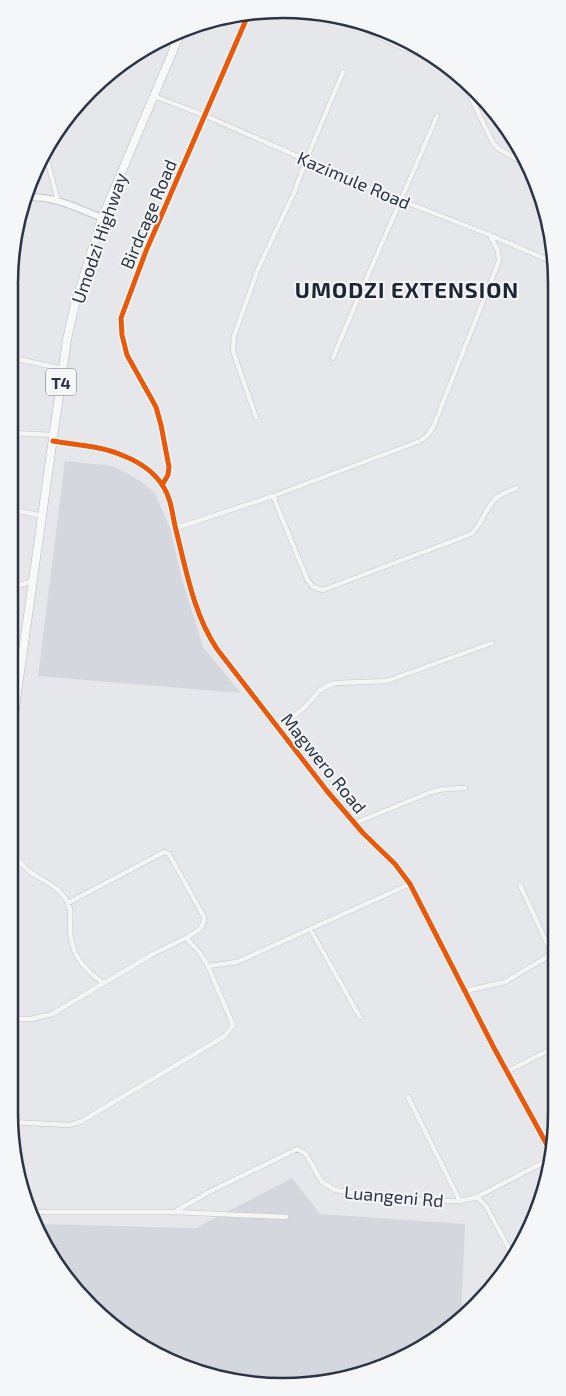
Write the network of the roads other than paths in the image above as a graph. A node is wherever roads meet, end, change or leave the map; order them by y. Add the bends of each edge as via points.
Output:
1 (247, 20) edge
2 (376, 35) edge
3 (178, 39) edge
4 (170, 43) edge
5 (176, 45) junction
6 (416, 53) edge
7 (344, 72) dead end
8 (469, 93) edge
9 (154, 96) junction
10 (206, 116) junction
11 (437, 116) dead end
12 (306, 160) junction
13 (518, 160) edge
14 (47, 161) edge
15 (32, 198) edge
16 (58, 201) junction
17 (402, 201) junction
18 (102, 218) junction
19 (490, 235) junction
20 (547, 261) edge
21 (333, 358) dead end
22 (18, 360) edge
23 (63, 369) junction
24 (256, 417) dead end
25 (18, 434) edge
26 (53, 438) junction
27 (162, 485) junction
28 (518, 488) dead end
29 (273, 496) junction
30 (18, 511) edge
31 (43, 516) junction
32 (176, 528) junction
33 (34, 580) junction
34 (18, 585) edge
35 (492, 643) dead end
36 (18, 689) edge
37 (279, 729) junction
38 (465, 788) dead end
39 (355, 823) junction
40 (18, 860) edge
41 (18, 864) edge
42 (21, 864) junction
43 (410, 884) junction
44 (520, 885) dead end
45 (68, 903) junction
46 (310, 929) junction
47 (186, 938) junction
48 (548, 945) edge
49 (548, 956) edge
50 (208, 966) junction
51 (103, 983) junction
52 (465, 990) junction
53 (360, 1017) dead end
54 (18, 1019) edge
55 (548, 1051) edge
56 (506, 1072) junction
57 (408, 1097) dead end
58 (18, 1122) edge
59 (548, 1132) edge
60 (541, 1135) junction
61 (546, 1144) edge
62 (543, 1162) edge
63 (477, 1197) junction
64 (460, 1201) junction
65 (37, 1212) edge
66 (174, 1212) junction
67 (286, 1217) dead end
68 (510, 1251) edge

1 - 10 street, Birdcage Road
2 - 6 street
3 - 5 highway, Umodzi Highway / T4
4 - 5 street
5 - 9 highway, Umodzi Highway / T4
7 - 12 street
8 - 13 street via 493,143
9 - 10 street, Kazimule Road
9 - 18 highway, Umodzi Highway / T4
10 - 12 street, Kazimule Road
10 - 27 street, Birdcage Road via 146,251 121,318 127,355 156,407 161,425 169,467
11 - 17 street
12 - 17 street, Kazimule Road
12 - 24 street via 258,269 234,336 233,350
14 - 16 street
15 - 16 street
16 - 18 street
17 - 19 street, Kazimule Road
17 - 21 street
18 - 23 highway, Umodzi Highway / T4 via 75,304
19 - 20 street, Kazimule Road
19 - 29 street via 499,261 428,435 420,441
22 - 23 street
23 - 26 highway, Umodzi Highway / T4
25 - 26 street
26 - 27 street, Magwero Road via 124,456 146,467
26 - 31 highway, Umodzi Highway / T4
27 - 32 street, Magwero Road via 171,502
28 - 29 street via 494,500 471,534 323,590 313,587 307,579
29 - 32 street
30 - 31 street
31 - 33 highway, Umodzi Highway / T4
32 - 37 street, Magwero Road via 206,633
33 - 34 street
33 - 36 highway, Umodzi Highway / T4
35 - 37 street via 387,681 327,686
37 - 39 street, Magwero Road
38 - 39 street via 431,792
39 - 43 street, Magwero Road
40 - 42 street
41 - 42 street
42 - 45 street via 49,882
43 - 46 street
43 - 52 street, Magwero Road
44 - 48 street
45 - 47 street via 164,852 169,854 204,917 202,927
45 - 51 street via 74,951 85,969
46 - 50 street via 237,962
46 - 53 street
47 - 50 street
47 - 51 street
49 - 52 street via 506,982
50 - 58 street via 232,1025 225,1036 80,1122 69,1125
51 - 54 street via 52,1014
52 - 56 street, Magwero Road
55 - 56 street
56 - 60 street, Magwero Road
57 - 64 street
59 - 60 street
60 - 61 street, Magwero Road
62 - 63 street, Luangeni Rd
63 - 64 street, Luangeni Rd
63 - 68 street via 486,1206
64 - 66 street, Luangeni Rd via 422,1201 335,1190 322,1182 305,1153 297,1149
65 - 66 street, Luangeni Rd
66 - 67 street, Luangeni Rd

